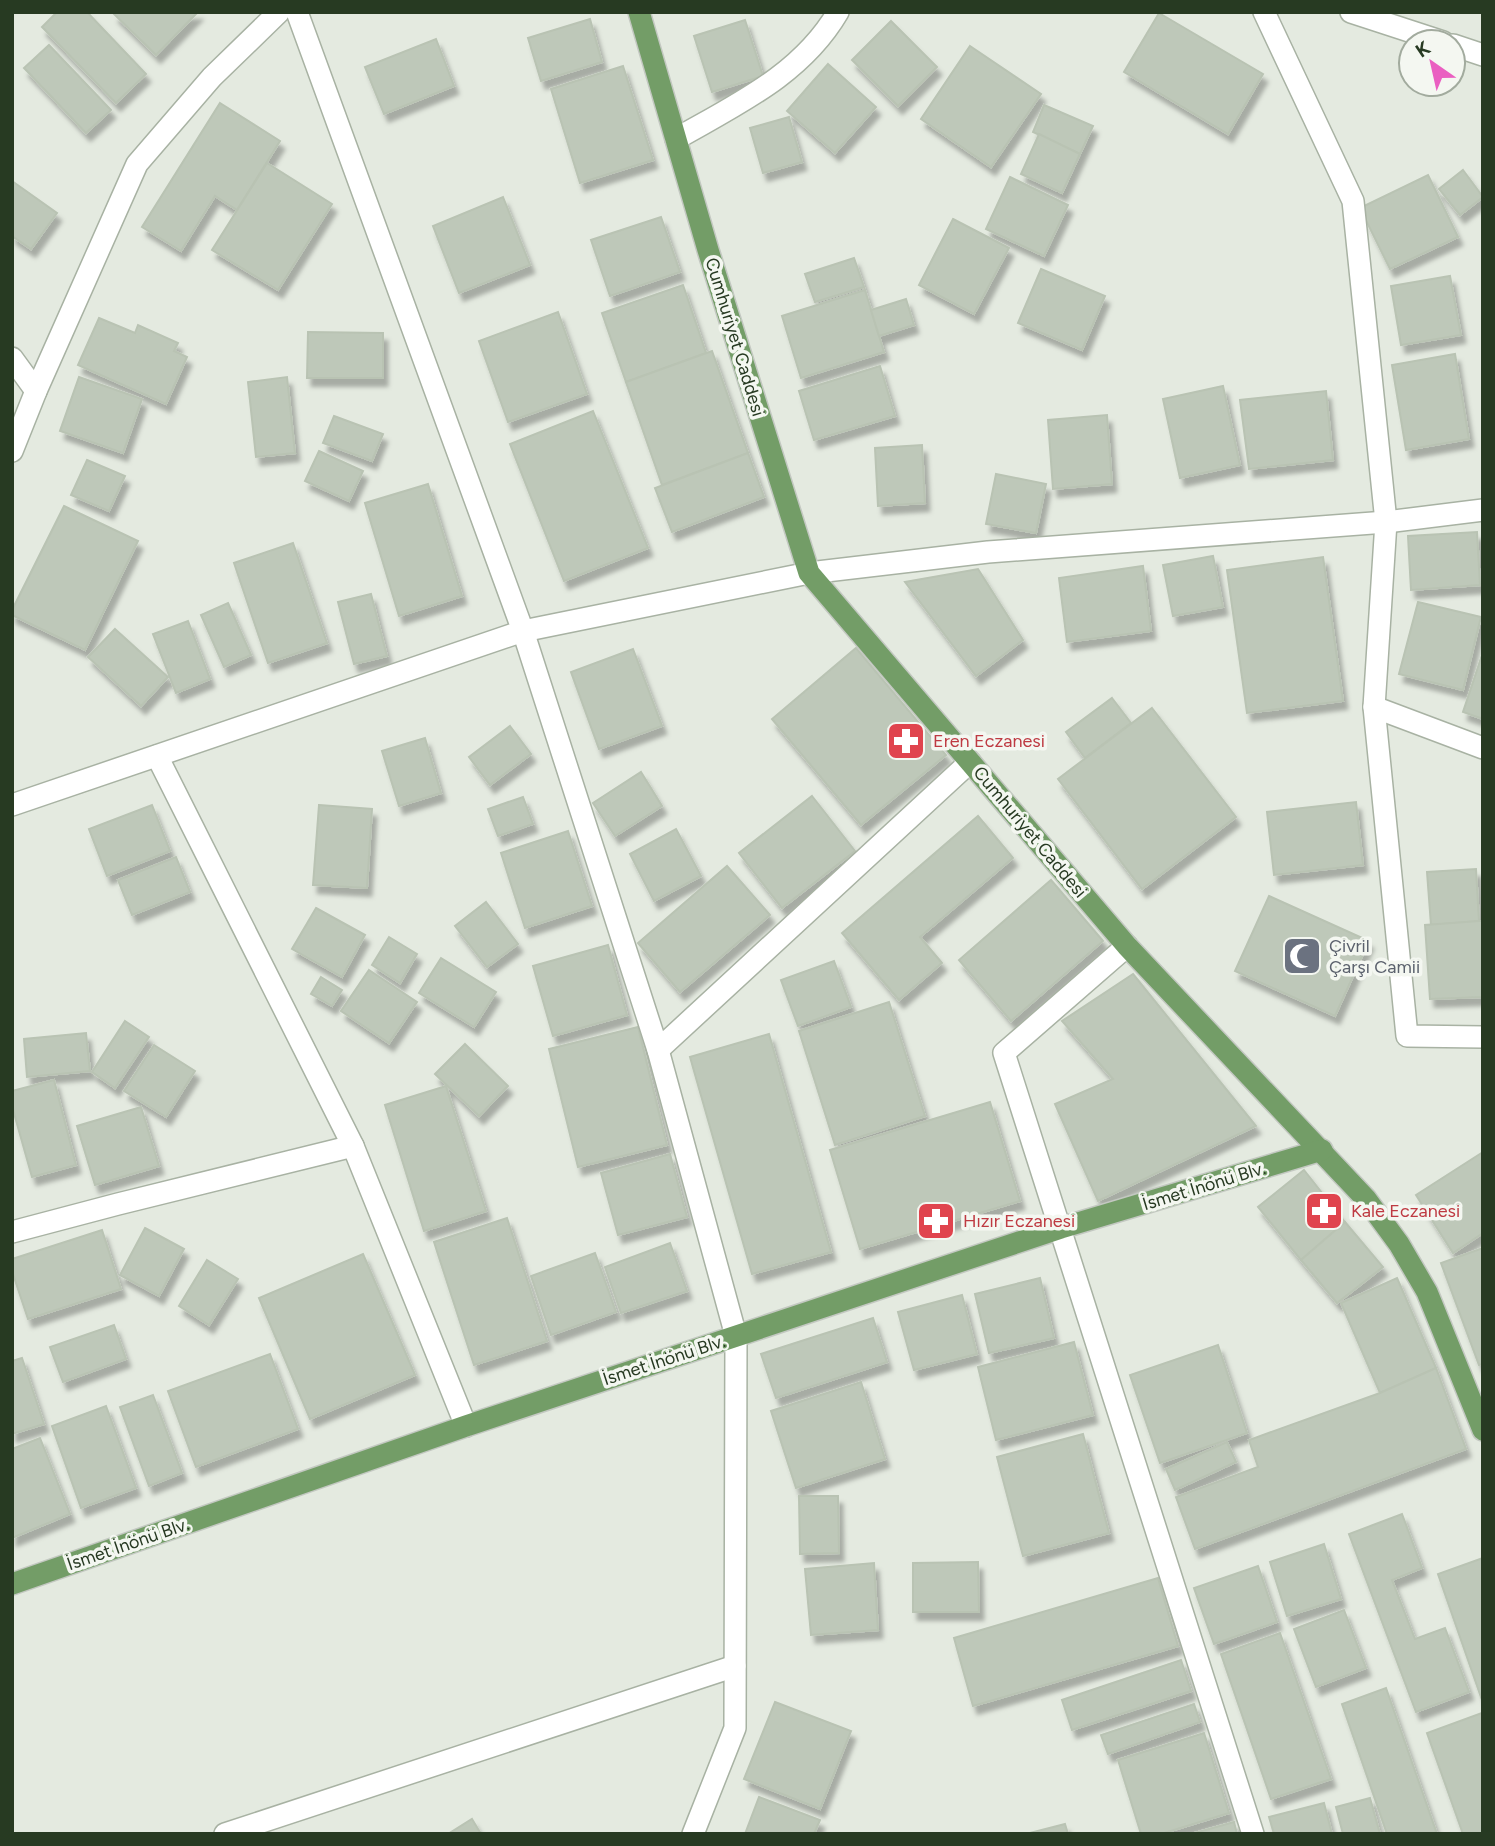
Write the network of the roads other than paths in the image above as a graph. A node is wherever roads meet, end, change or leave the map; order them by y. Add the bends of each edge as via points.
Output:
1 (279, 12) edge
2 (298, 12) edge
3 (639, 12) edge
4 (838, 12) edge
5 (1264, 12) edge
6 (1351, 12) edge
7 (1400, 28) edge
8 (676, 139) junction
9 (12, 358) edge
10 (36, 391) junction
11 (12, 451) edge
12 (1483, 510) edge
13 (1386, 522) junction
14 (809, 573) junction
15 (523, 631) junction
16 (1374, 708) junction
17 (1483, 748) edge
18 (157, 756) junction
19 (970, 762) junction
20 (12, 805) edge
21 (1126, 946) junction
22 (1483, 1037) edge
23 (658, 1050) junction
24 (353, 1146) junction
25 (1322, 1150) junction
26 (1062, 1228) junction
27 (12, 1232) edge
28 (736, 1336) junction
29 (1476, 1393) edge
30 (466, 1426) junction
31 (1483, 1430) edge
32 (12, 1584) edge
33 (735, 1666) junction
34 (225, 1834) edge
35 (693, 1834) edge
36 (1253, 1834) edge

1 - 10 street via 212,77 137,164
2 - 15 street
3 - 8 main road, Cumhuriyet Caddesi
4 - 8 street via 818,42 776,81
5 - 13 street via 1353,201
6 - 7 street
8 - 14 main road, Cumhuriyet Caddesi
9 - 10 street
10 - 11 street
12 - 13 street
13 - 14 street via 988,552
13 - 16 street
14 - 15 street
14 - 19 main road, Cumhuriyet Caddesi
15 - 18 street
15 - 23 street
16 - 17 street
16 - 22 street via 1407,1036
18 - 20 street
18 - 24 street
19 - 21 main road, Cumhuriyet Caddesi
19 - 23 street
21 - 25 main road, Cumhuriyet Caddesi
21 - 26 street via 1004,1054
23 - 28 street
24 - 27 street
24 - 30 street
25 - 26 main road, İsmet İnönü Blv.
25 - 29 main road, Cumhuriyet Caddesi via 1399,1244
26 - 28 main road, İsmet İnönü Blv.
26 - 36 street
28 - 30 main road, İsmet İnönü Blv.
28 - 33 street
29 - 31 main road, Cumhuriyet Caddesi
30 - 32 main road, İsmet İnönü Blv.
33 - 34 street
33 - 35 street via 735,1728

